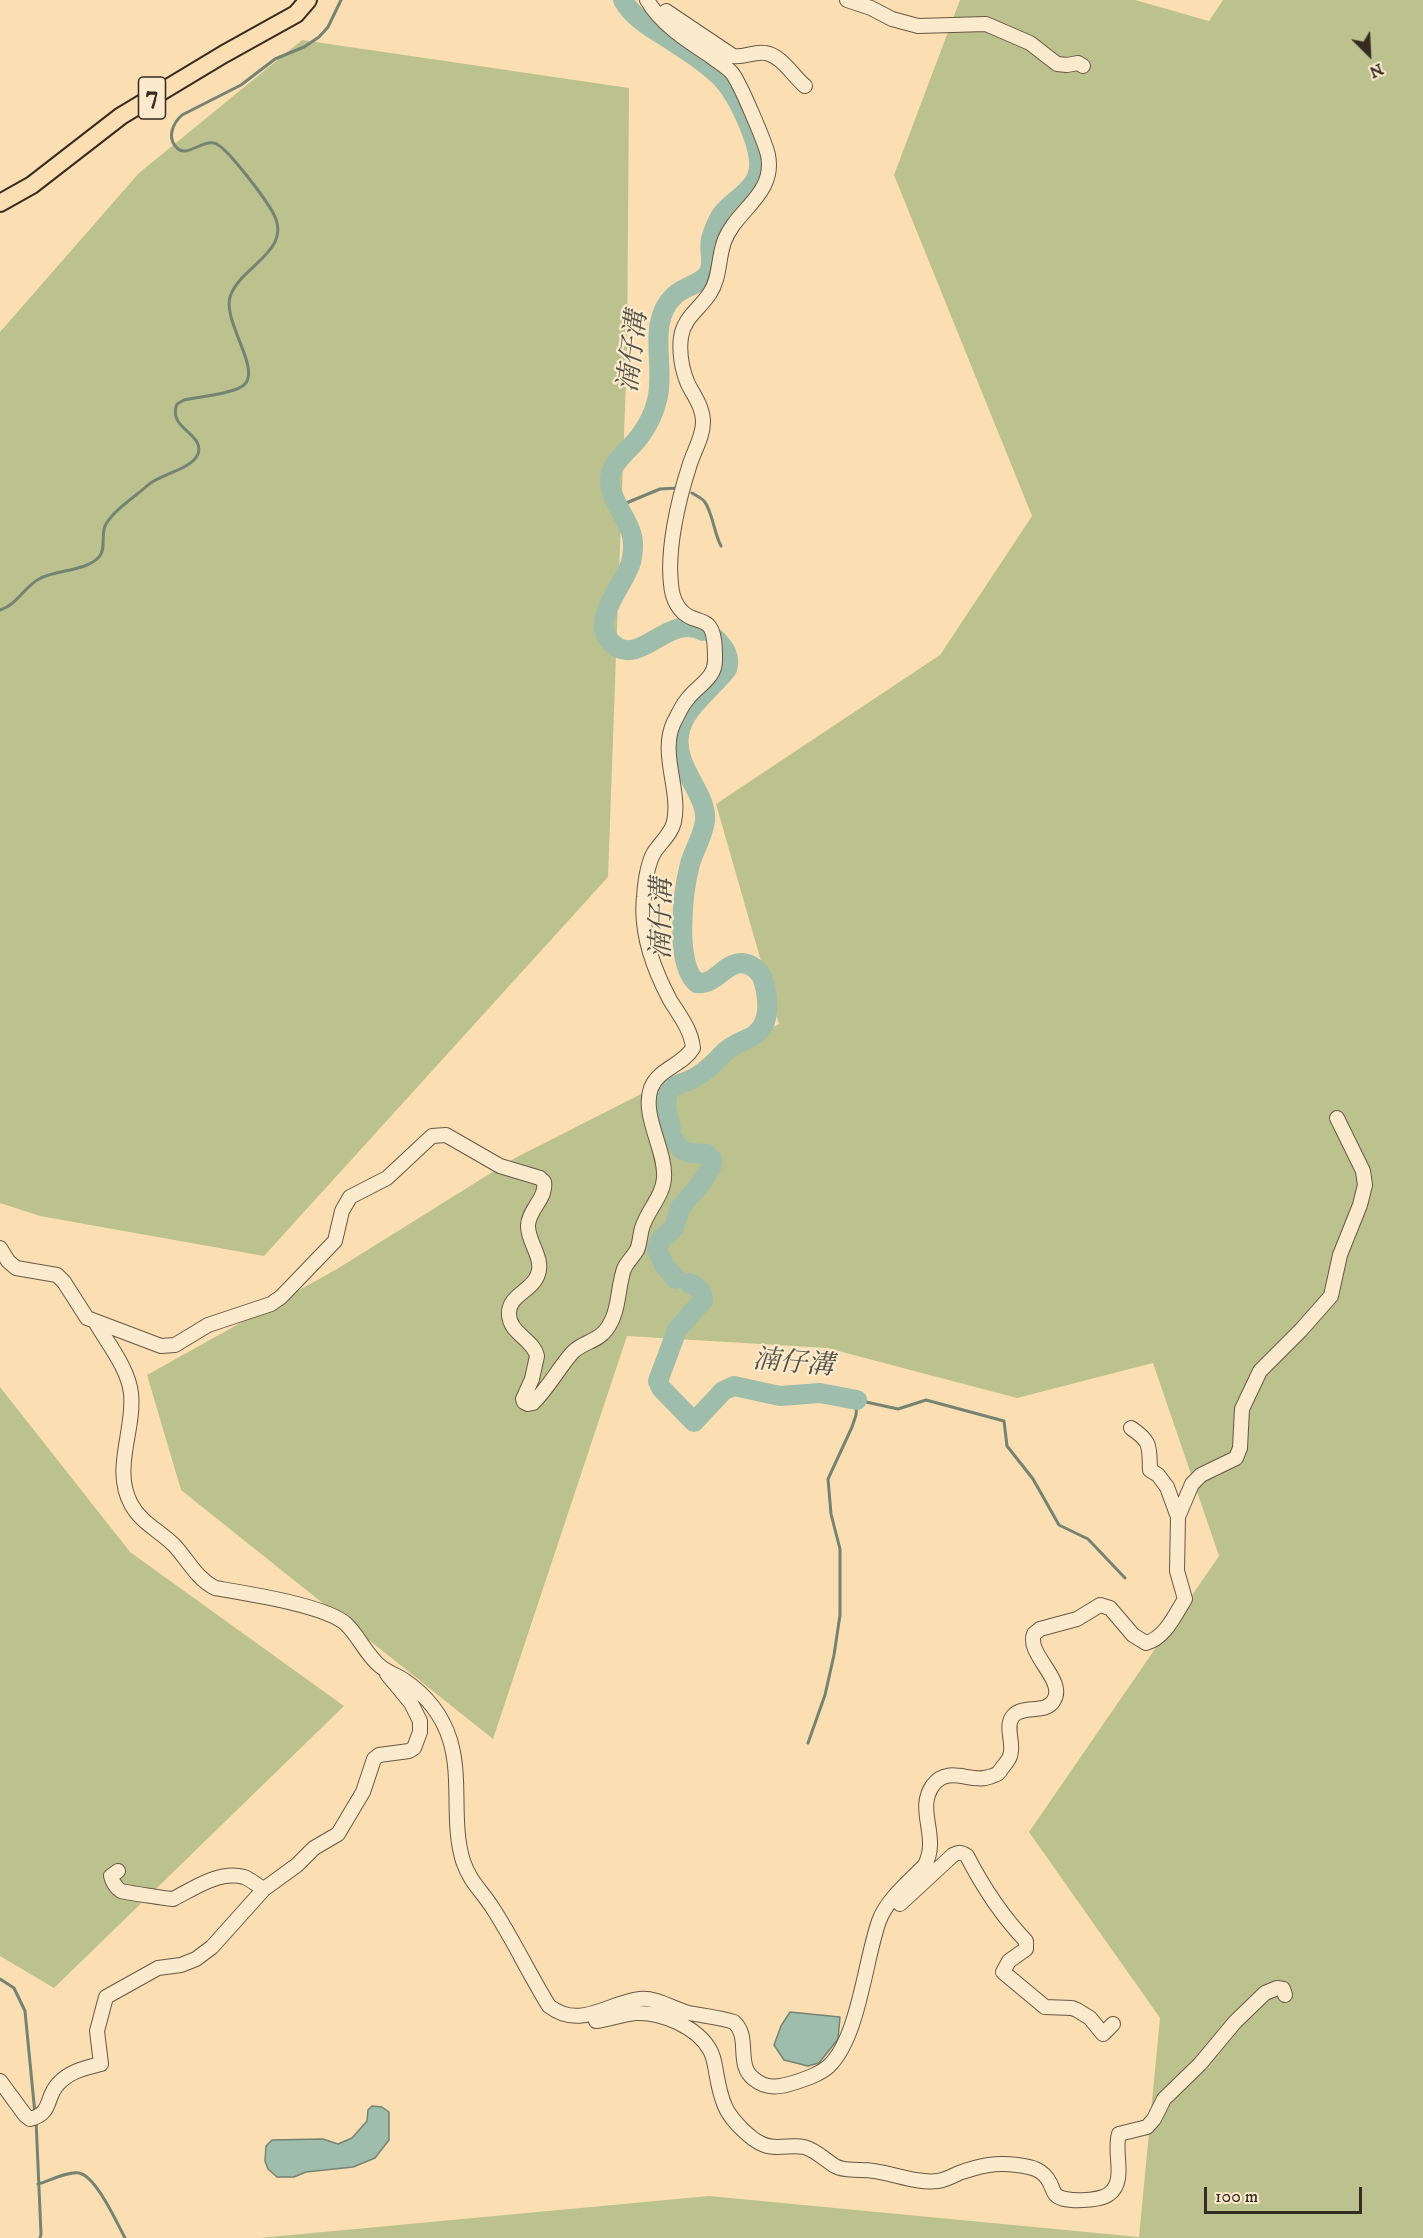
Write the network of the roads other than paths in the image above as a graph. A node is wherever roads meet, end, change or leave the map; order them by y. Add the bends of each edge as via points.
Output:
1 (308, 0) edge
2 (647, 0) edge
3 (657, 0) edge
4 (847, 0) edge
5 (1083, 66) dead end
6 (805, 86) dead end
7 (0, 203) edge
8 (1337, 1118) dead end
9 (0, 1248) edge
10 (96, 1323) junction
11 (1131, 1428) dead end
12 (1178, 1517) junction
13 (381, 1667) junction
14 (118, 1870) dead end
15 (264, 1889) junction
16 (1285, 1995) dead end
17 (860, 1996) junction
18 (571, 2017) junction
19 (1113, 2024) dead end
20 (0, 2081) edge

1 - 7 main road, 7 via 296,14 121,116 32,185
2 - 10 street via 662,20 732,73 763,141 770,170 758,197 730,230 713,287 684,326 681,339 681,360 703,421 678,512 670,583 682,612 710,626 716,664 707,681 685,701 671,732 674,824 650,861 643,918 658,976 687,1027 693,1048 681,1062 658,1076 650,1090 649,1108 664,1179 642,1227 637,1250 623,1272 618,1306 600,1336 574,1351 533,1403 524,1402 537,1356 512,1325 509,1308 538,1276 540,1268 528,1229 544,1193 544,1182 500,1166 439,1134 387,1178 350,1197 335,1240 271,1304 208,1326 168,1347
3 - 6 street via 668,14 725,52 739,57 769,54
4 - 5 street via 918,26 986,24 1030,42 1057,64
8 - 12 street via 1363,1171 1365,1185 1340,1255 1331,1296 1260,1371 1242,1409 1236,1458 1202,1475 1192,1485
9 - 10 street via 16,1268 57,1275 87,1318
10 - 13 street via 131,1391 124,1487 140,1517 174,1545 214,1588 296,1603 334,1617 344,1622
11 - 12 street via 1149,1444 1150,1470 1167,1488
12 - 17 street via 1177,1571 1185,1599 1162,1635 1146,1643 1133,1635 1110,1608 1100,1605 1068,1623 1040,1629 1032,1644 1053,1681 1054,1700 1050,1705 1012,1716 1010,1756 998,1774 983,1779 945,1776 931,1788 925,1814 931,1844 929,1857 886,1907
13 - 15 street via 411,1703 420,1721 418,1743 409,1751 374,1759 363,1792 338,1834 314,1848
13 - 18 street via 426,1697 441,1716 454,1762 458,1844 471,1882 492,1907 549,2006 558,2014
14 - 15 street via 111,1879 121,1891 165,1899 173,1899 216,1878 234,1876 244,1877
15 - 20 street via 212,1947 196,1959 158,1968 106,1997 97,2031 101,2064 68,2075 56,2086 39,2116 30,2119 22,2112
16 - 18 street via 1283,1989 1277,1988 1265,1993 1164,2099 1148,2127 1119,2134 1116,2186 1110,2194 1092,2200 1060,2198 1040,2170 1016,2165 996,2163 938,2181 920,2180 876,2170 844,2169 807,2148 764,2145 729,2115 710,2050 686,2028 649,2013 598,2021
17 - 18 street via 843,2045 828,2067 794,2083 774,2087 763,2086 751,2078 745,2068 742,2032 734,2022 642,1999
17 - 19 street via 870,1980 886,1927 900,1903 958,1852 967,1856 987,1894 1026,1941 1026,1949 1009,1961 1003,1972 1045,2007 1077,2010 1103,2034

